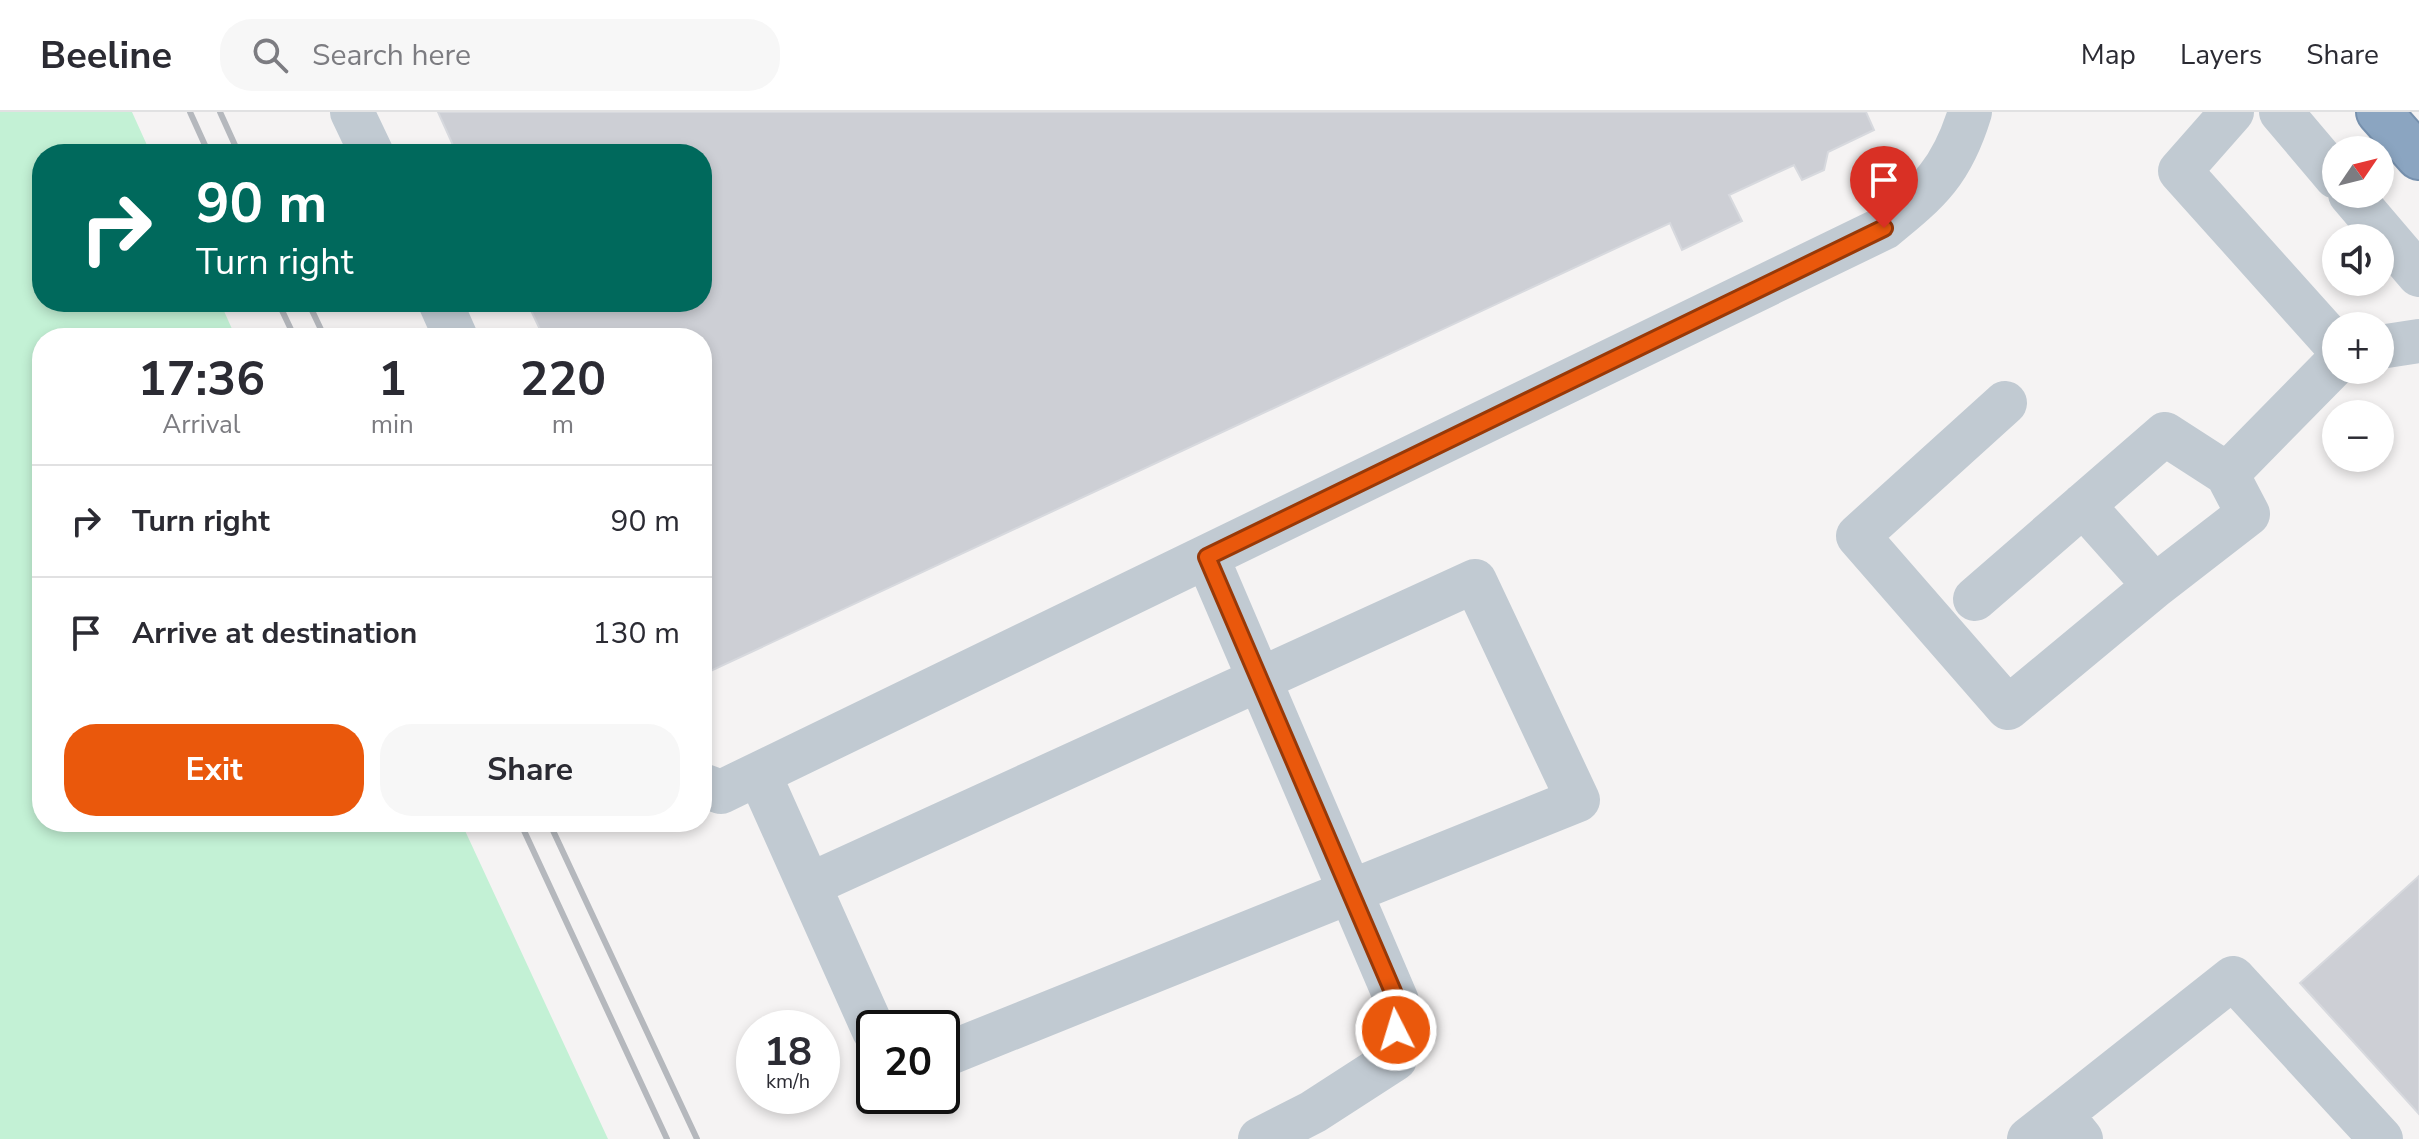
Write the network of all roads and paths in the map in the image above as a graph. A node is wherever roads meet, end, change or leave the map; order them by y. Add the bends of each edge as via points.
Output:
1 (352, 112) edge
2 (1970, 112) edge
3 (2232, 112) edge
4 (2281, 112) edge
5 (2379, 112) edge
6 (367, 144) edge
7 (2419, 157) edge
8 (2322, 160) edge
9 (2362, 208) edge
10 (2419, 275) edge
11 (2322, 329) edge
12 (2419, 341) edge
13 (2394, 345) edge
14 (2322, 377) edge
15 (2005, 403) dead end
16 (2227, 474) junction
17 (2083, 505) junction
18 (1207, 557) junction
19 (2155, 586) junction
20 (1975, 599) dead end
21 (1260, 681) junction
22 (759, 774) junction
23 (712, 789) edge
24 (809, 885) junction
25 (1350, 891) junction
26 (865, 1010) edge
27 (960, 1049) edge
28 (2057, 1131) edge
29 (1260, 1139) edge
30 (2381, 1139) edge

1 - 6 lane
2 - 18 lane via 1961,141 1932,190 1884,228
3 - 11 lane via 2180,171
4 - 8 lane
5 - 7 highway
9 - 10 lane
12 - 13 lane
14 - 16 lane
15 - 19 lane via 1858,536 2008,708
16 - 17 lane via 2165,434
16 - 19 lane via 2248,514
17 - 19 lane
17 - 20 lane
18 - 21 lane
18 - 22 lane
21 - 24 lane
21 - 25 lane
21 - 25 lane via 1475,581 1578,800
22 - 23 lane via 721,792
22 - 24 lane
24 - 26 lane
25 - 27 lane
25 - 29 lane via 1397,1001 1395,1059
28 - 30 lane via 2233,978

